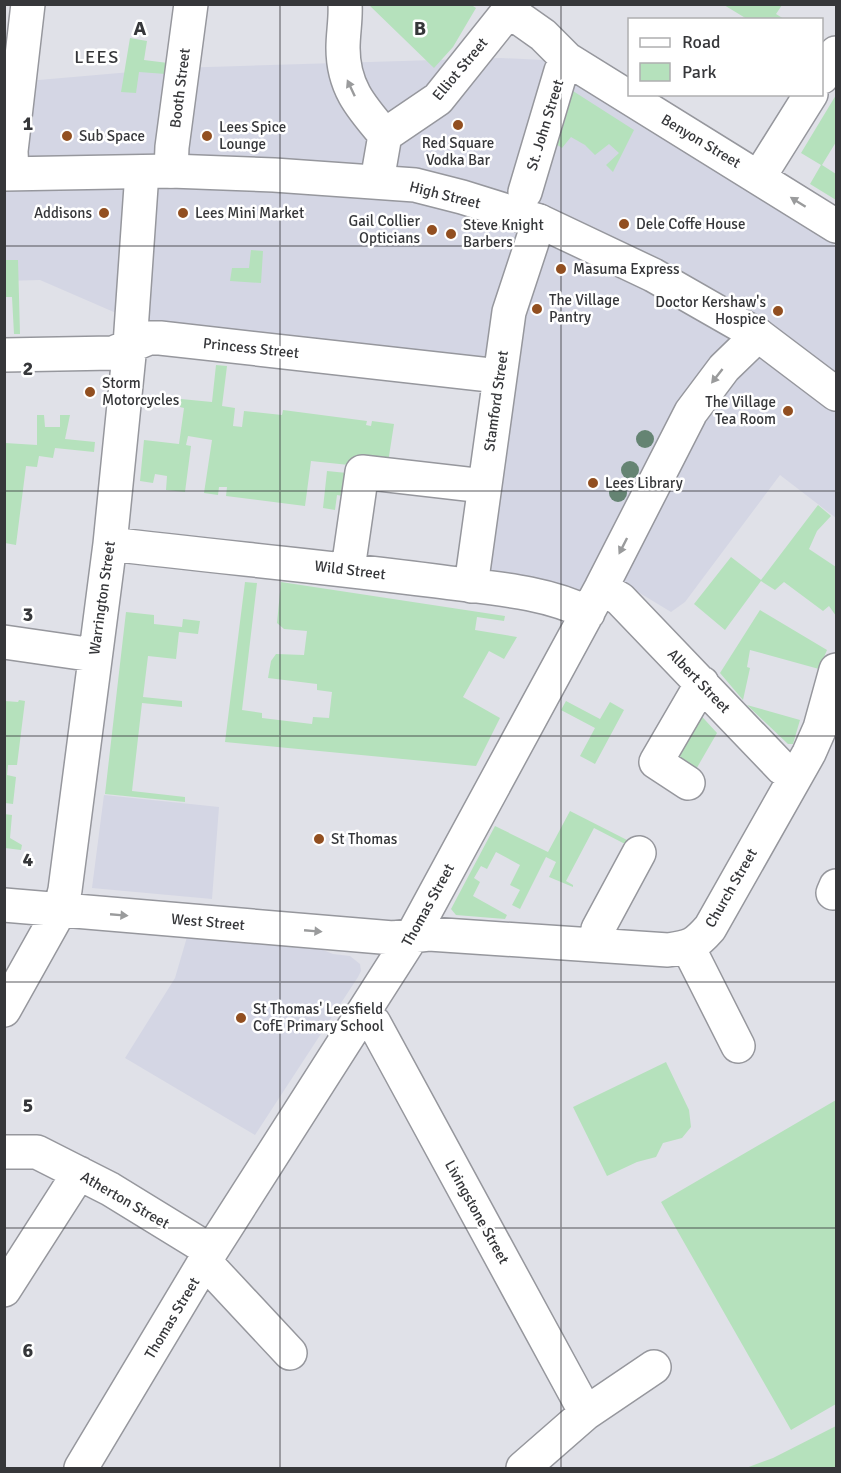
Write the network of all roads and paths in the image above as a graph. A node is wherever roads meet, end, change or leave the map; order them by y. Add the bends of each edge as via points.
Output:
1 (28, 4) edge
2 (190, 4) edge
3 (345, 4) edge
4 (511, 8) edge
5 (837, 53) edge
6 (567, 59) junction
7 (823, 75) edge
8 (810, 96) edge
9 (385, 135) junction
10 (156, 172) junction
11 (8, 173) edge
12 (759, 177) junction
13 (376, 182) junction
14 (532, 206) junction
15 (837, 226) edge
16 (758, 334) junction
17 (130, 345) junction
18 (4, 355) edge
19 (499, 376) junction
20 (836, 391) edge
21 (484, 486) junction
22 (110, 544) junction
23 (348, 569) junction
24 (471, 586) junction
25 (594, 601) junction
26 (4, 642) edge
27 (94, 655) junction
28 (837, 670) edge
29 (702, 683) junction
30 (828, 730) edge
31 (795, 777) junction
32 (688, 783) dead end
33 (639, 853) dead end
34 (4, 905) edge
35 (60, 910) junction
36 (412, 936) junction
37 (597, 945) junction
38 (688, 947) junction
39 (4, 1010) edge
40 (362, 1016) junction
41 (738, 1046) dead end
42 (4, 1152) edge
43 (79, 1173) junction
44 (208, 1256) junction
45 (4, 1290) edge
46 (290, 1353) dead end
47 (654, 1367) dead end
48 (586, 1413) junction
49 (81, 1468) edge
50 (523, 1468) edge

1 - 11 street
2 - 10 street, Booth Street via 172,147
9 -> 3 street via 348,84 343,63
4 - 6 street, Benyon Street
4 - 9 street, Elliot Street via 438,99
5 - 7 street
6 - 12 street, Benyon Street
6 - 14 street, St. John Street via 541,139
8 - 12 street
9 - 13 street
10 - 11 street, High Street
10 - 13 street, High Street
10 - 17 street, Warrington Street
15 -> 12 street, Benyon Street
13 - 14 street, High Street
14 - 16 street, High Street
14 - 19 street, Stamford Street
16 - 20 street, High Street
16 -> 25 street, Thomas Street via 724,368 692,412
17 - 18 street, Princess Street via 113,353
17 - 19 street, Princess Street via 160,338
17 - 22 street, Warrington Street
19 - 21 street, Stamford Street
21 - 23 street via 362,472
21 - 24 street, Stamford Street
22 - 23 street, Wild Street
22 - 27 street, Warrington Street
23 - 24 street, Wild Street
24 - 25 street, Wild Street
25 - 29 street, Albert Street via 620,599
25 - 36 street, Thomas Street
26 - 27 street
27 - 35 street, Warrington Street
28 - 30 street, Church Street
29 - 31 street, Albert Street
29 - 32 street via 656,762
30 - 31 street, Church Street
31 - 38 street, Church Street via 710,928
33 - 37 street via 598,929
34 - 35 street, West Street
35 -> 36 street, West Street via 393,938
35 - 39 street, Warrington Street
36 - 37 street
36 - 40 street, Thomas Street
37 - 38 street via 668,950
38 - 41 street
40 - 44 street, Thomas Street
40 - 48 street, Livingstone Street via 374,1023
42 - 43 street, Atherton Street via 37,1152
43 - 44 street, Atherton Street via 110,1189
43 - 45 street
44 - 46 street, Atherton Street
44 - 49 street, Thomas Street
47 - 48 street
48 - 50 street

